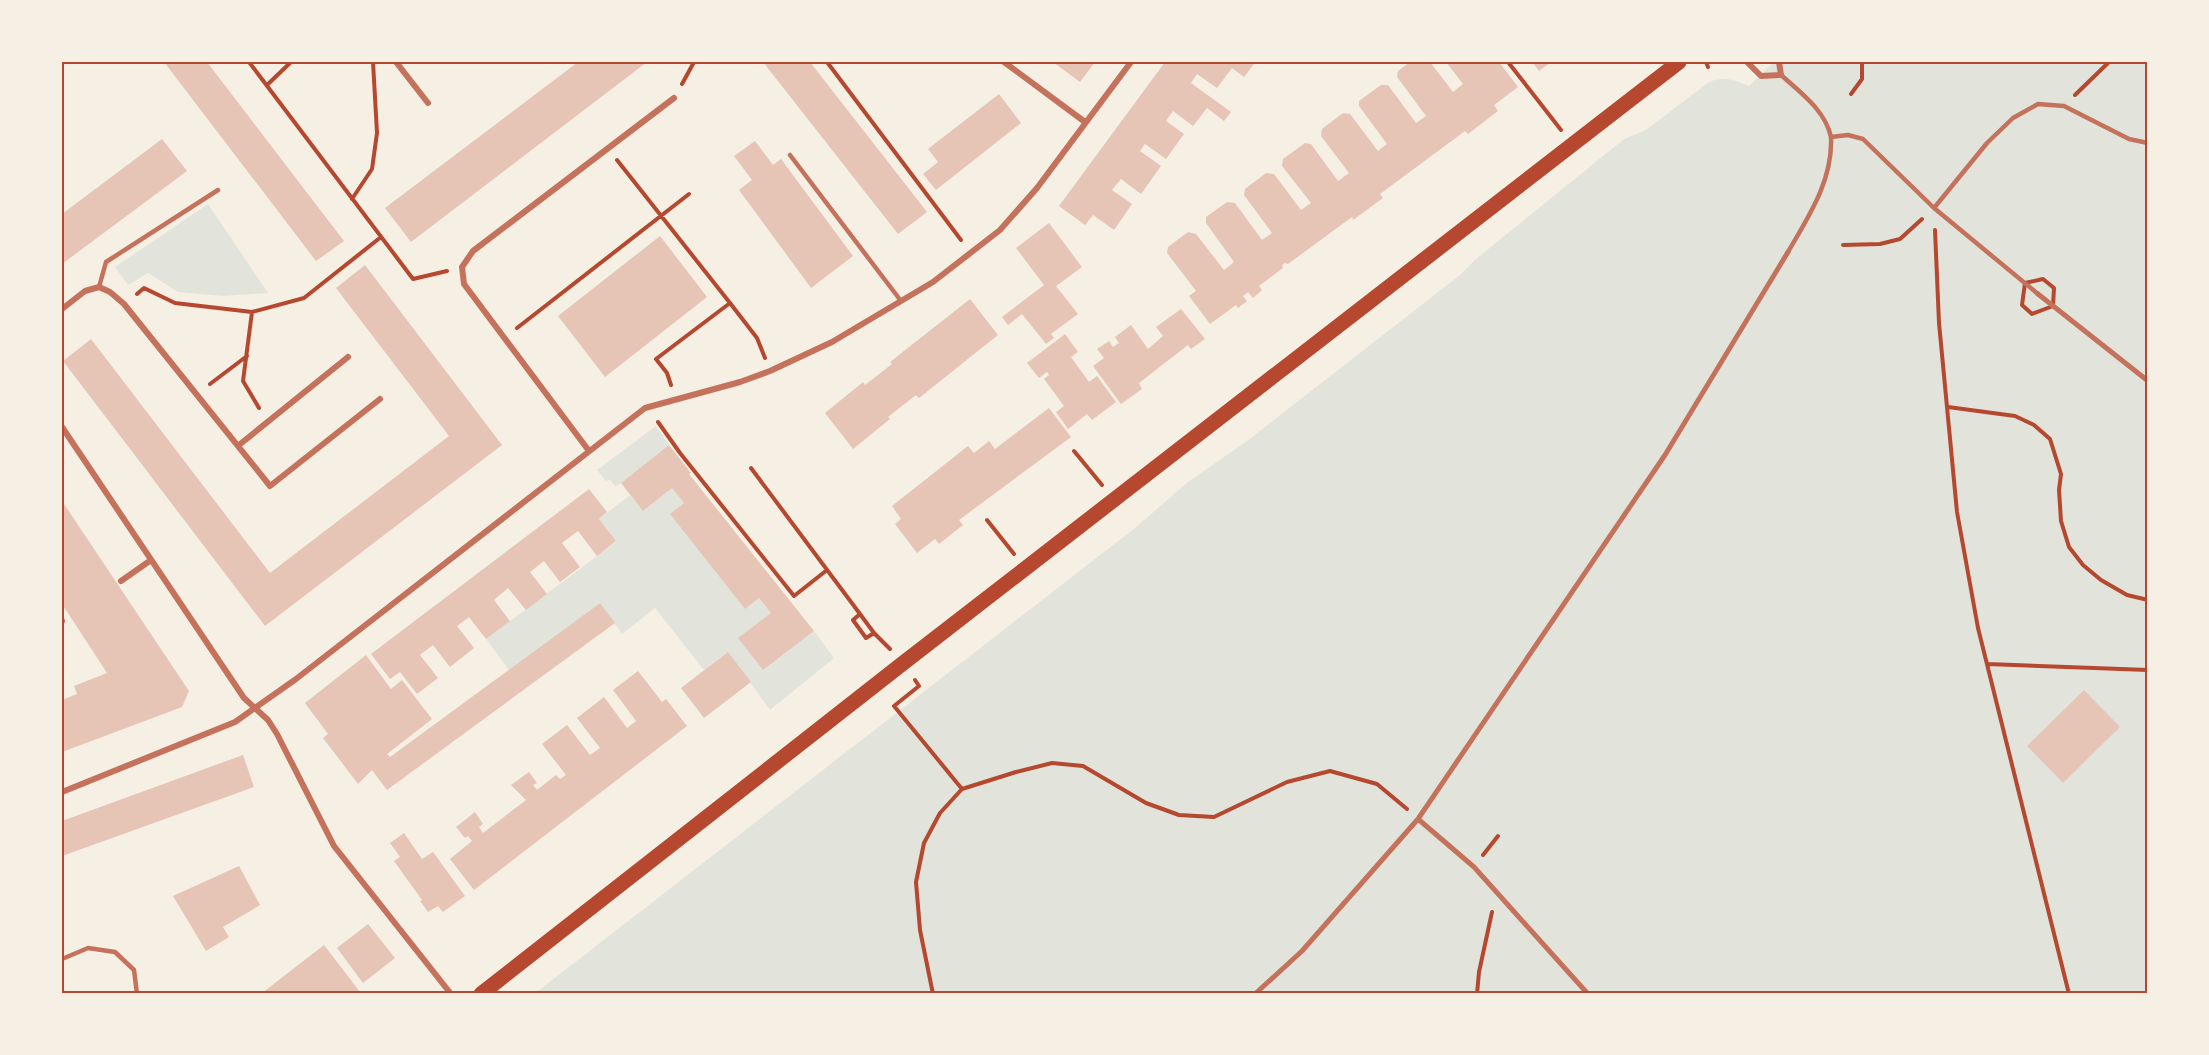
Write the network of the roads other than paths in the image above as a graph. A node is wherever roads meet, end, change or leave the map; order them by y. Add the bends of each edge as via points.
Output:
1 (396, 62) edge
2 (1004, 62) edge
3 (1131, 62) edge
4 (1679, 62) edge
5 (1747, 62) edge
6 (1779, 62) edge
7 (1781, 75) junction
8 (674, 98) road end
9 (428, 103) dead end
10 (1085, 122) junction
11 (1831, 137) junction
12 (2148, 143) edge
13 (790, 155) dead end
14 (218, 190) dead end
15 (1934, 208) junction
16 (1788, 252) joint
17 (99, 287) junction
18 (2038, 294) joint
19 (901, 301) junction
20 (62, 309) edge
21 (348, 357) dead end
22 (2148, 381) edge
23 (380, 399) dead end
24 (62, 427) edge
25 (239, 445) junction
26 (589, 451) junction
27 (151, 560) junction
28 (121, 581) dead end
29 (255, 709) junction
30 (62, 792) edge
31 (1418, 819) junction
32 (62, 959) edge
33 (137, 993) edge
34 (451, 993) edge
35 (481, 993) edge
36 (1256, 993) edge
37 (1588, 993) edge

1 - 9 street
2 - 10 street
3 - 10 street
4 - 35 main road
5 - 7 street via 1761,76
6 - 7 street
7 - 11 lane via 1824,117
8 - 26 street via 473,251 462,267 464,284
10 - 19 street via 1000,230 933,282
11 - 15 lane via 1848,135 1863,140
11 - 16 lane via 1832,152 1823,187
12 - 15 lane via 2129,139 2064,106 2038,104 2013,118 1987,143
13 - 19 lane
14 - 17 lane via 106,262
15 - 18 lane
16 - 31 street via 1665,455
17 - 20 street via 85,291
17 - 25 street via 124,304
18 - 22 street
19 - 26 street via 832,342 770,371 638,413
21 - 25 street
23 - 25 street via 270,486
24 - 27 street
26 - 29 street
27 - 28 street
27 - 29 street
29 - 30 street via 219,729
29 - 34 street via 277,734 334,846
31 - 36 street via 1302,951
31 - 37 street via 1474,867
32 - 33 lane via 88,948 115,952 134,970

